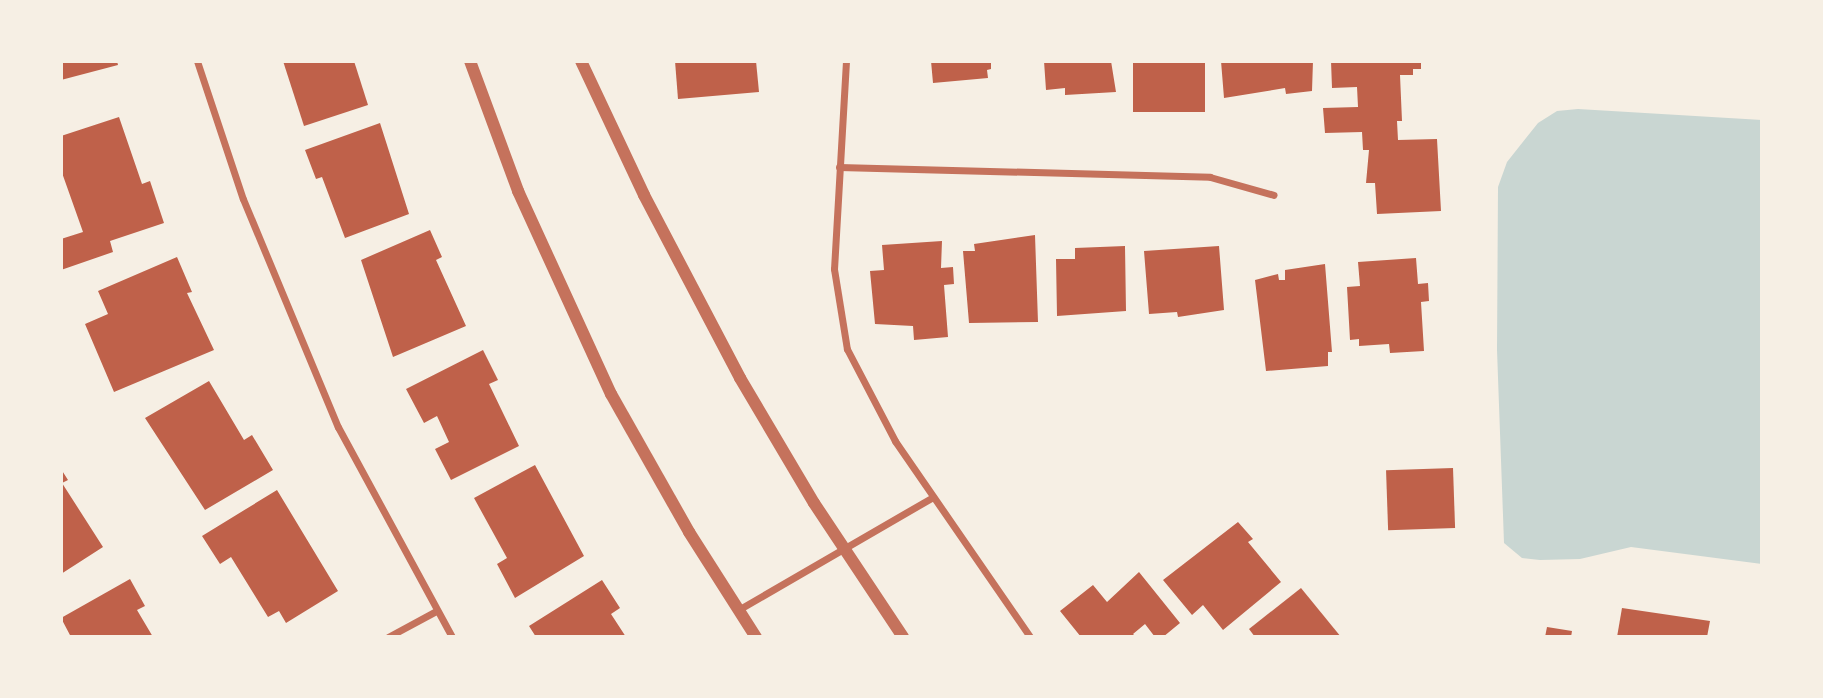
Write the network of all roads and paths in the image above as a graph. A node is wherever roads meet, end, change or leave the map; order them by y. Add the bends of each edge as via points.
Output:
1 (197, 61) edge
2 (470, 61) edge
3 (581, 61) edge
4 (846, 61) edge
5 (839, 167) junction
6 (1274, 195) dead end
7 (933, 497) junction
8 (845, 550) junction
9 (738, 610) junction
10 (436, 611) junction
11 (388, 637) edge
12 (452, 637) edge
13 (755, 637) edge
14 (903, 637) edge
15 (1030, 637) edge

1 - 10 street via 243,199 300,340 338,427
2 - 9 street via 518,191 579,328 635,437
3 - 8 street via 706,316
4 - 5 street
5 - 6 street via 1210,177
5 - 7 street via 834,269 848,349 874,406
7 - 8 street
7 - 15 street
8 - 9 street
8 - 14 street
9 - 13 street
10 - 11 street
10 - 12 street

